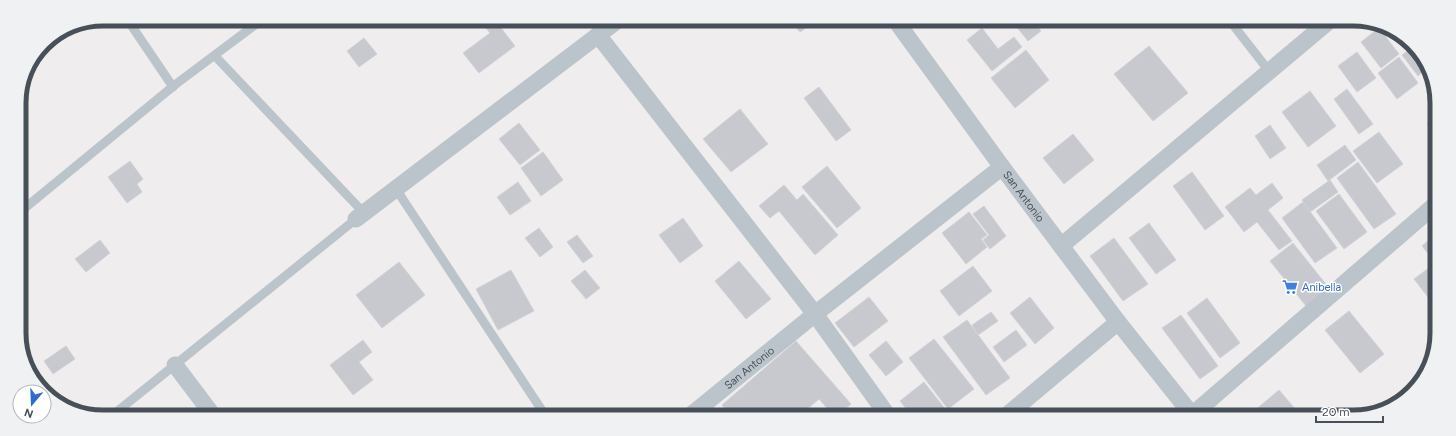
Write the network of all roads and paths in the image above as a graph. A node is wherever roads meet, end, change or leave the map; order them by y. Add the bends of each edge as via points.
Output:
1 (132, 26) edge
2 (254, 26) edge
3 (610, 26) edge
4 (900, 26) edge
5 (1233, 26) edge
6 (1323, 26) edge
7 (598, 36) junction
8 (214, 56) junction
9 (1270, 71) junction
10 (173, 86) junction
11 (1002, 167) junction
12 (396, 189) junction
13 (26, 207) edge
14 (1430, 209) edge
15 (360, 216) junction
16 (1061, 246) junction
17 (815, 314) junction
18 (1118, 322) junction
19 (175, 365) junction
20 (119, 410) edge
21 (209, 410) edge
22 (542, 410) edge
23 (699, 410) edge
24 (884, 410) edge
25 (1013, 410) edge
26 (1188, 410) edge
27 (1200, 410) edge

1 - 10 lane
2 - 8 lane
3 - 7 street
4 - 11 street
5 - 9 lane
6 - 9 street
7 - 12 street
7 - 17 street
8 - 10 lane
8 - 15 lane
9 - 16 street
10 - 13 lane
11 - 16 street, San Antonio
11 - 17 street, San Antonio
12 - 15 street
12 - 22 lane
14 - 27 street
15 - 19 lane
16 - 18 street, San Antonio
17 - 23 street, San Antonio
17 - 24 street
18 - 25 street
18 - 26 street, San Antonio
19 - 20 lane
19 - 21 street

